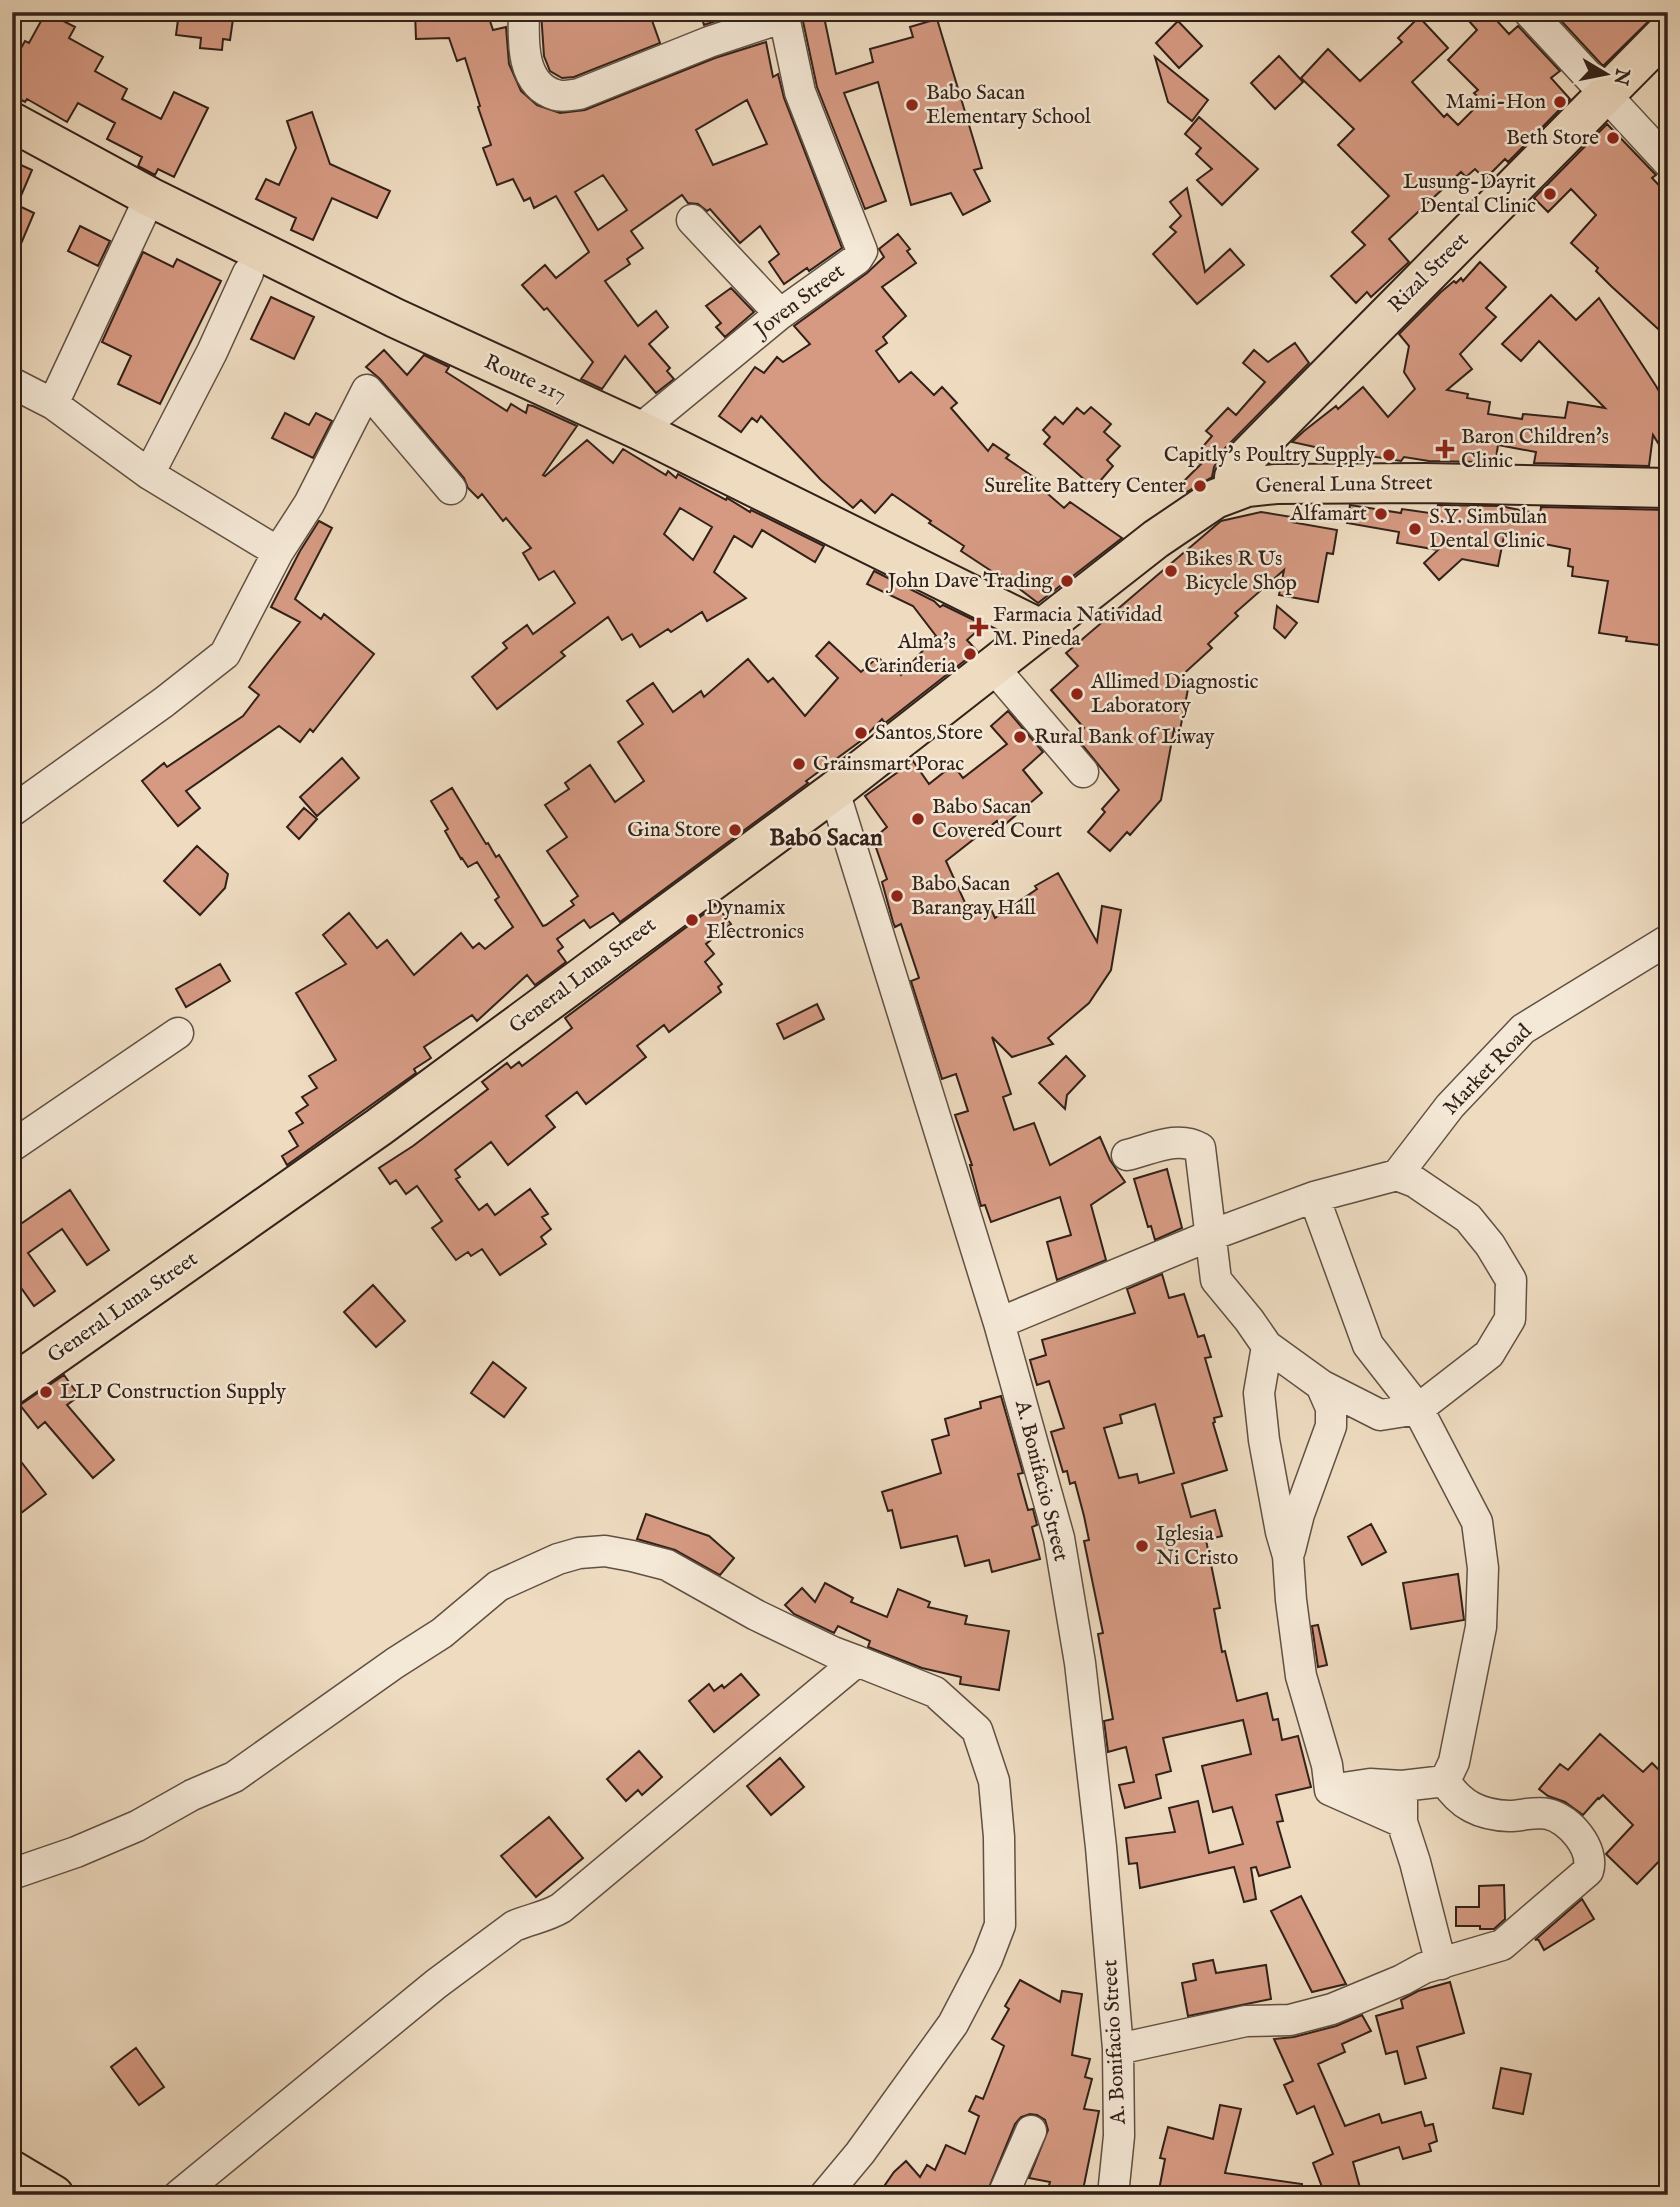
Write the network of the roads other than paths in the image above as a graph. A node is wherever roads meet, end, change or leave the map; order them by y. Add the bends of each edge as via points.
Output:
1 (524, 12) edge
2 (1529, 12) edge
3 (784, 15) edge
4 (1668, 32) edge
5 (1605, 95) junction
6 (12, 122) edge
7 (1668, 162) edge
8 (150, 197) junction
9 (692, 220) dead end
10 (248, 273) dead end
11 (780, 314) junction
12 (12, 383) edge
13 (53, 404) junction
14 (639, 430) junction
15 (149, 474) junction
16 (1668, 488) edge
17 (452, 489) dead end
18 (1233, 491) junction
19 (278, 552) junction
20 (1041, 629) junction
21 (993, 667) junction
22 (1083, 772) dead end
23 (834, 791) junction
24 (12, 811) edge
25 (1668, 940) edge
26 (178, 1033) dead end
27 (12, 1146) edge
28 (1127, 1155) dead end
29 (1397, 1175) junction
30 (1314, 1197) junction
31 (1209, 1236) junction
32 (999, 1323) junction
33 (1267, 1346) junction
34 (12, 1385) edge
35 (1321, 1385) junction
36 (1418, 1409) junction
37 (1289, 1556) junction
38 (858, 1661) junction
39 (1445, 1781) junction
40 (1402, 1786) junction
41 (1330, 1790) junction
42 (1402, 1822) junction
43 (12, 1874) edge
44 (1441, 1964) junction
45 (1118, 2049) junction
46 (1031, 2131) dead end
47 (12, 2170) edge
48 (54, 2195) edge
49 (178, 2195) edge
50 (825, 2195) edge
51 (1003, 2195) edge
52 (1113, 2195) edge

1 - 3 street via 523,50 535,83 557,95 579,94
2 - 5 street
3 - 11 street, Joven Street via 800,92 862,250 857,259
4 - 5 main road, Rizal Street
5 - 7 street
5 - 18 main road, Rizal Street via 1241,463
6 - 8 main road, Route 217
8 - 13 street
8 - 14 main road, Route 217 via 407,324
9 - 11 street
10 - 15 street
11 - 14 street, Joven Street
12 - 13 street
13 - 15 street
14 - 20 main road, Route 217
15 - 19 street
16 - 18 main road, General Luna Street via 1413,483 1276,484
17 - 19 street via 367,390 309,504
18 - 20 main road, General Luna Street via 1156,540
19 - 24 street via 225,654
20 - 21 main road, General Luna Street
21 - 22 street
21 - 23 main road, General Luna Street
23 - 32 street, A. Bonifacio Street
23 - 34 main road, General Luna Street via 379,1127
25 - 29 street, Market Road via 1523,1030 1450,1107
26 - 27 street
28 - 31 street via 1177,1141 1200,1148
29 - 30 street
29 - 36 street via 1468,1218 1511,1280 1510,1319 1489,1354
30 - 31 street
30 - 36 street via 1367,1345
31 - 32 street
31 - 33 street via 1216,1280
32 - 45 street, A. Bonifacio Street via 1059,1538 1080,1663
33 - 35 street
33 - 37 street via 1259,1393 1264,1440
35 - 36 street via 1380,1415
35 - 37 street via 1331,1408 1331,1426
36 - 39 street via 1477,1522 1483,1568 1482,1627 1454,1762
37 - 41 street via 1301,1676
38 - 43 street via 756,1615 667,1565 605,1552 579,1553 498,1586 442,1633 234,1777 137,1826
38 - 49 street via 561,1908 514,1926 436,1984
38 - 50 street via 935,1692 977,1730 994,1782 1000,1925 953,2024
39 - 40 street
39 - 44 street via 1468,1807 1493,1814 1547,1813 1559,1818 1576,1834 1591,1862 1588,1871 1502,1945
40 - 41 street via 1370,1784
40 - 42 street
41 - 42 street
42 - 44 street
44 - 45 street via 1332,2009 1290,2020 1246,2021
45 - 52 street, A. Bonifacio Street via 1119,2136
46 - 51 street
47 - 48 main road

